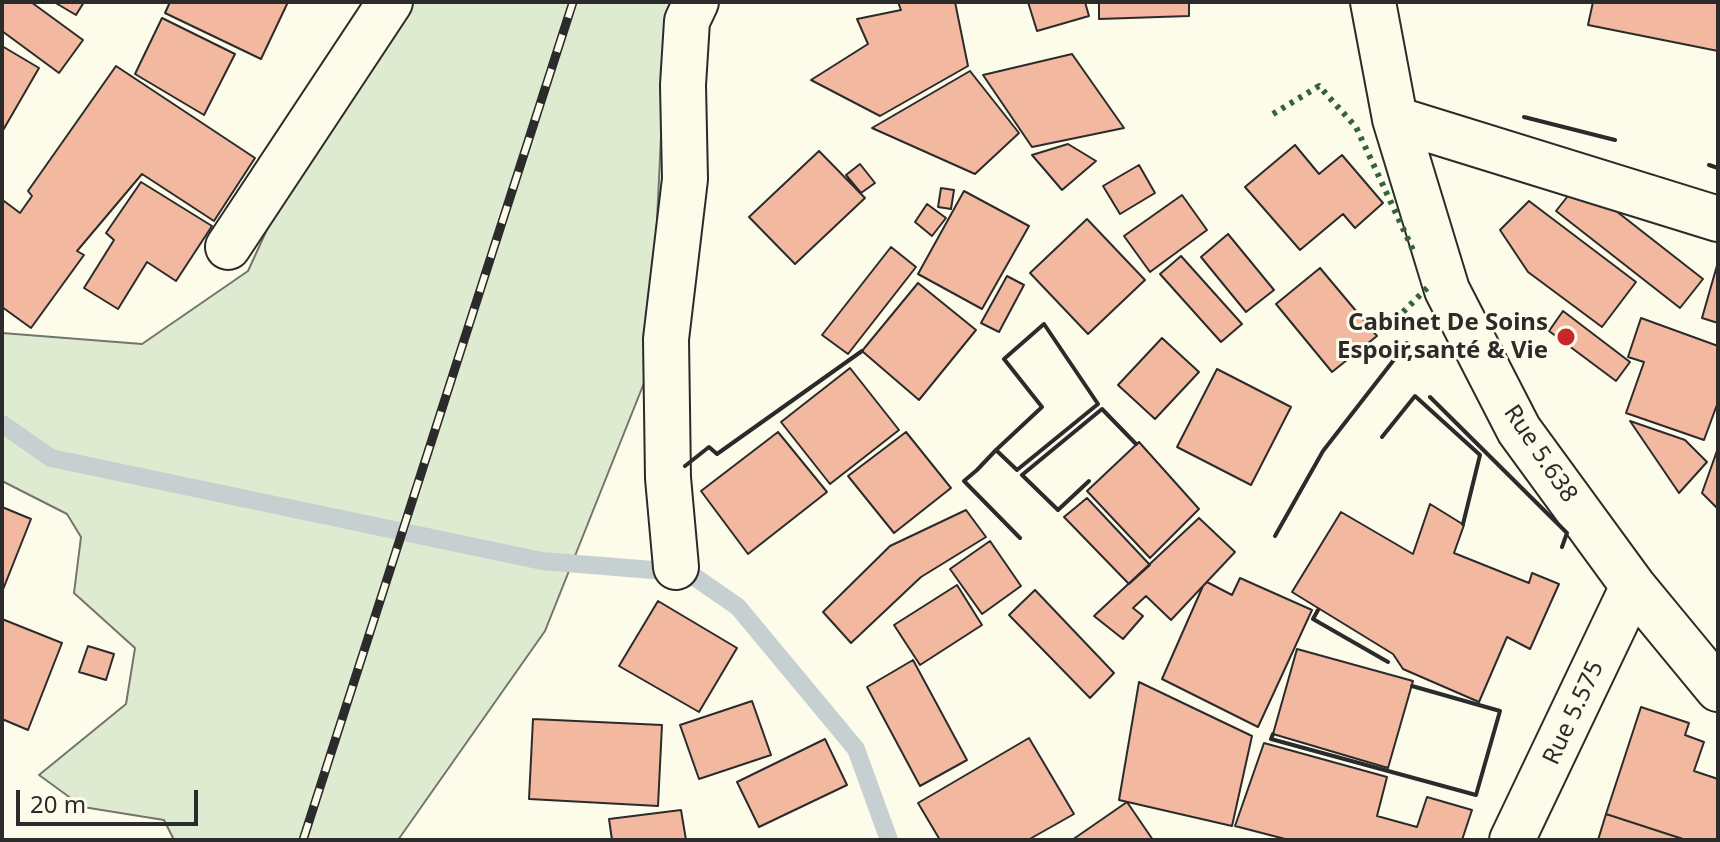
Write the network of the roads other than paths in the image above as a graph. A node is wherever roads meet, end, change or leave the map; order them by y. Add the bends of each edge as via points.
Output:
1 (390, 2) edge
2 (696, 2) edge
3 (1373, 2) edge
4 (1395, 119) junction
5 (1718, 219) edge
6 (228, 247) dead end
7 (676, 567) dead end
8 (1633, 586) junction
9 (1718, 689) edge
10 (1512, 840) edge

1 - 6 street
2 - 7 street via 687,21 685,179 666,339 668,478
3 - 4 street, Rue 5.638
4 - 5 street
4 - 8 street, Rue 5.638 via 1447,290 1519,430
8 - 9 street, Rue 5.638
8 - 10 street, Rue 5.575

